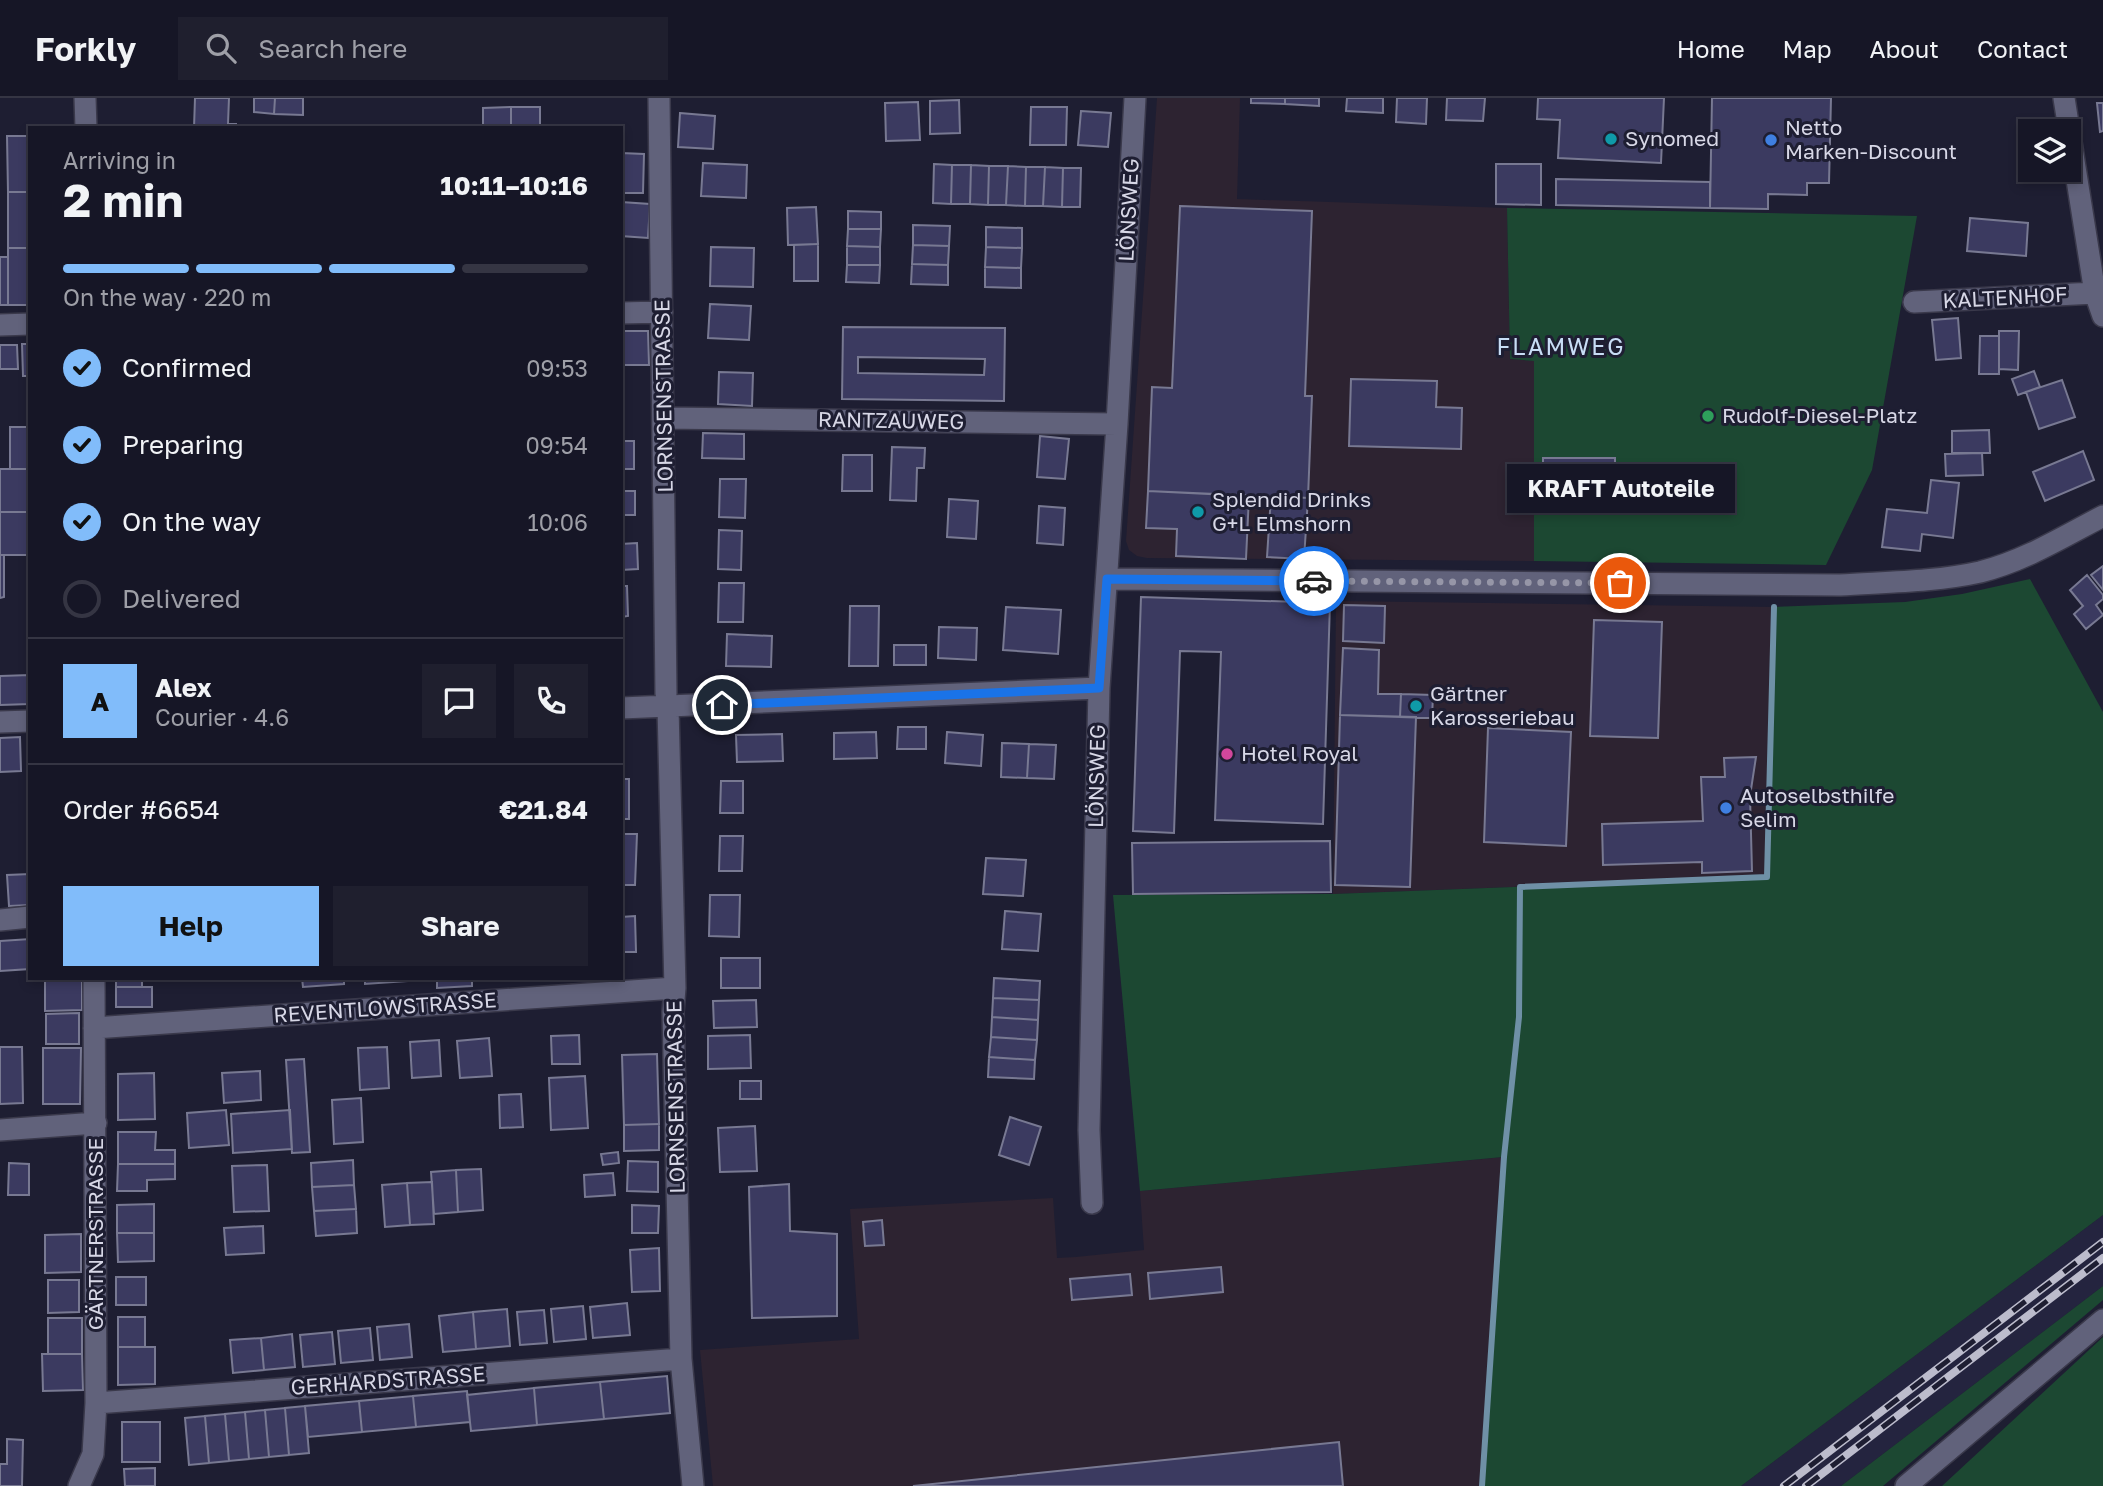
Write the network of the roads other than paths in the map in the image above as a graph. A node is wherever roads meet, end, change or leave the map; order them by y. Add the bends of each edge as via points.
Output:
1 (85, 98) edge
2 (659, 98) edge
3 (1135, 98) edge
4 (2064, 98) edge
5 (86, 126) edge
6 (2095, 293) junction
7 (1914, 302) dead end
8 (662, 312) junction
9 (623, 313) edge
10 (2103, 316) edge
11 (0, 324) edge
12 (28, 324) edge
13 (665, 418) junction
14 (1117, 424) junction
15 (2103, 516) edge
16 (1107, 579) junction
17 (1099, 688) junction
18 (667, 701) junction
19 (623, 708) edge
20 (28, 721) edge
21 (0, 722) edge
22 (28, 917) edge
23 (0, 920) edge
24 (94, 980) edge
25 (675, 988) junction
26 (94, 1028) junction
27 (96, 1124) junction
28 (0, 1130) edge
29 (1092, 1203) dead end
30 (2103, 1320) edge
31 (681, 1359) junction
32 (96, 1402) junction
33 (79, 1486) edge
34 (693, 1486) edge
35 (1906, 1486) edge

1 - 5 street
2 - 8 street, LORNSENSTRASSE
3 - 14 street, LÖNSWEG
4 - 6 street, KALTENHOF
6 - 7 street, KALTENHOF
6 - 10 street, KALTENHOF
8 - 9 street
8 - 13 street, LORNSENSTRASSE
11 - 12 street
13 - 14 street, RANTZAUWEG
13 - 18 street, LORNSENSTRASSE
14 - 16 street, LÖNSWEG
15 - 16 street via 2028,555 1980,572 1840,586
16 - 17 street, LÖNSWEG
17 - 18 street
17 - 29 street, LÖNSWEG
18 - 19 street
18 - 25 street, LORNSENSTRASSE
20 - 21 street
22 - 23 street
24 - 26 street, GÄRTNERSTRASSE
25 - 26 street, REVENTLOWSTRASSE
25 - 31 street, LORNSENSTRASSE
26 - 27 street, GÄRTNERSTRASSE
27 - 28 street
27 - 32 street, GÄRTNERSTRASSE
30 - 35 street
31 - 32 street, GERHARDSTRASSE
31 - 34 street, LORNSENSTRASSE
32 - 33 street, GÄRTNERSTRASSE via 93,1454

